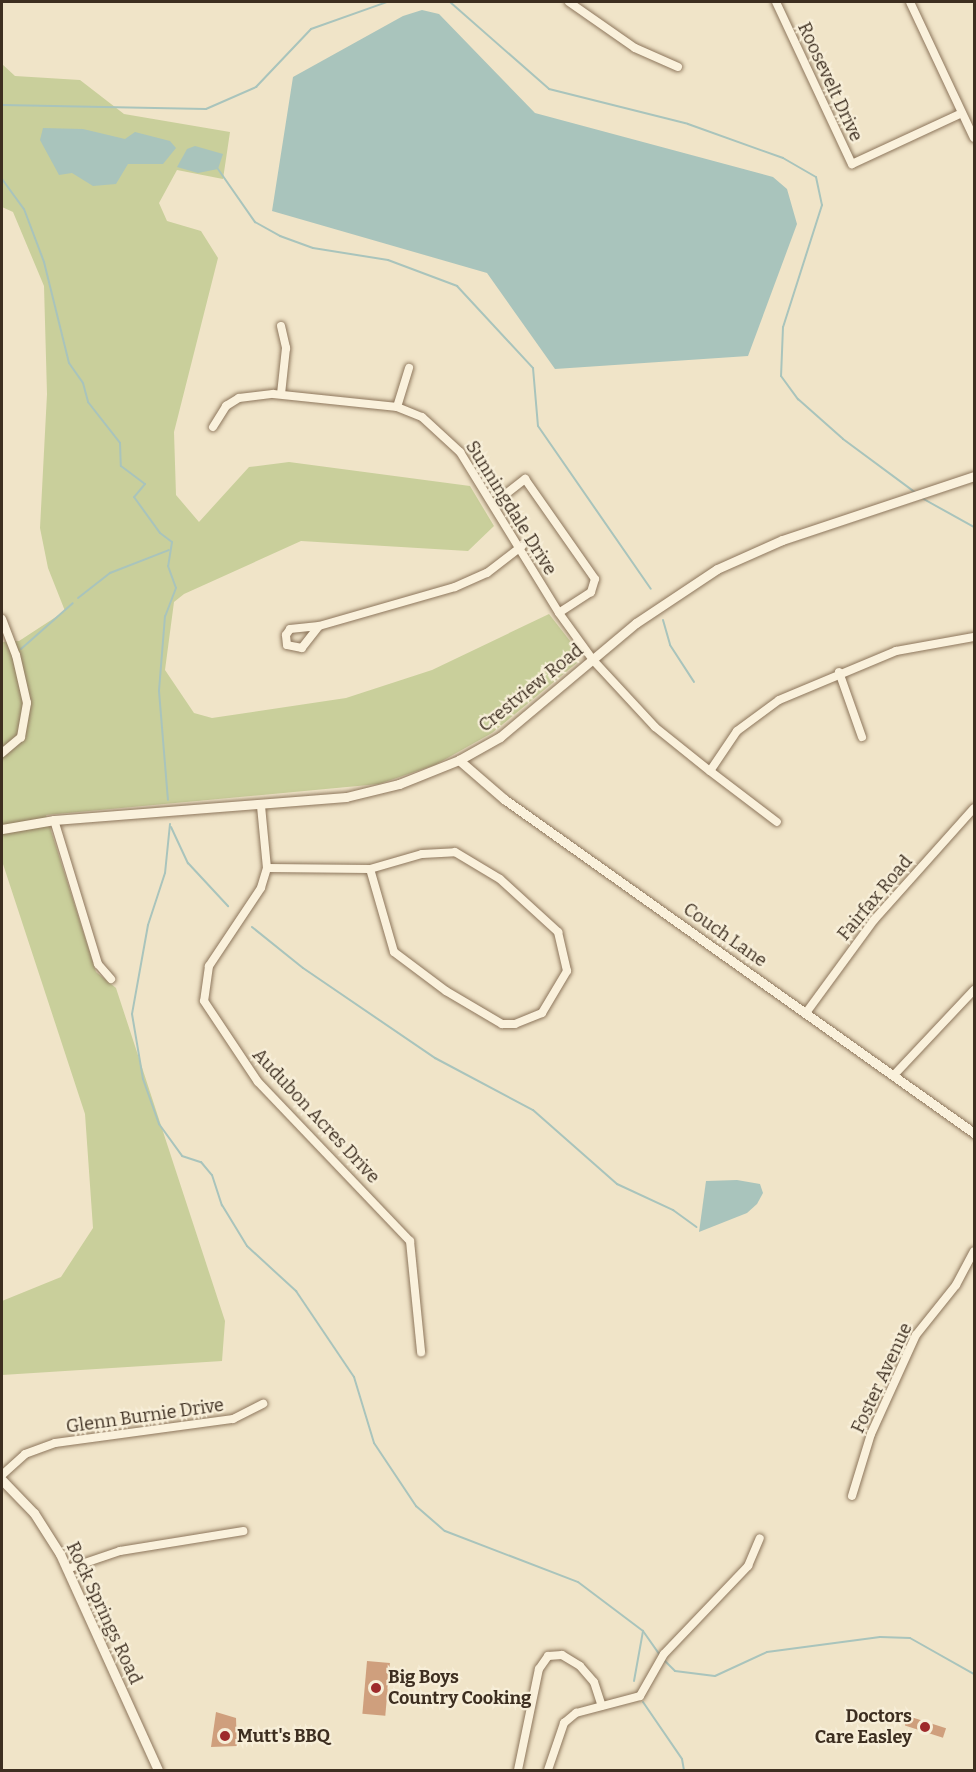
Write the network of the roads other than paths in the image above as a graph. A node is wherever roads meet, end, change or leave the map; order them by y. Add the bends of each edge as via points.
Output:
1 (569, 2) edge
2 (776, 2) edge
3 (910, 2) edge
4 (678, 67) dead end
5 (962, 113) junction
6 (975, 138) edge
7 (281, 326) dead end
8 (409, 368) dead end
9 (281, 394) junction
10 (397, 407) junction
11 (213, 427) dead end
12 (975, 476) edge
13 (493, 504) junction
14 (522, 546) junction
15 (559, 613) junction
16 (2, 619) edge
17 (319, 626) dead end
18 (975, 638) edge
19 (593, 660) junction
20 (839, 672) junction
21 (862, 738) dead end
22 (2, 753) edge
23 (459, 760) junction
24 (710, 771) junction
25 (261, 806) junction
26 (975, 808) edge
27 (54, 820) junction
28 (777, 822) dead end
29 (2, 829) edge
30 (267, 868) junction
31 (370, 869) junction
32 (111, 979) dead end
33 (975, 990) edge
34 (806, 1013) junction
35 (894, 1075) junction
36 (975, 1134) edge
37 (975, 1251) edge
38 (421, 1352) dead end
39 (263, 1404) dead end
40 (2, 1475) edge
41 (2, 1480) edge
42 (852, 1496) dead end
43 (243, 1532) dead end
44 (760, 1538) dead end
45 (67, 1569) junction
46 (602, 1706) junction
47 (158, 1770) edge
48 (518, 1770) edge
49 (548, 1770) edge

1 - 4 street via 634,48
2 - 5 street, Roosevelt Drive via 852,164
3 - 5 street
5 - 6 street
7 - 9 street via 286,348
8 - 10 street
9 - 10 street, Sunningdale Drive
9 - 11 street, Sunningdale Drive via 239,398 226,406
10 - 13 street, Sunningdale Drive via 442,433 460,452
12 - 19 street, Crestview Road via 782,540 717,569 671,597
13 - 14 street, Sunningdale Drive
13 - 15 street via 525,479 595,579 591,592
14 - 15 street, Sunningdale Drive
14 - 17 street via 487,573 456,587
15 - 19 street, Sunningdale Drive
16 - 22 street via 16,655 27,703 21,737
18 - 20 street via 896,651
19 - 23 street, Crestview Road via 500,737
19 - 24 street, Sunningdale Drive via 655,727
20 - 21 street
20 - 24 street via 750,720
23 - 25 street, Crestview Road via 399,784 346,797
23 - 34 street, Couch Lane via 504,799
24 - 28 street, Sunningdale Drive
25 - 27 street, Crestview Road
25 - 30 street, Audubon Acres Drive
26 - 34 street, Fairfax Road via 874,920
27 - 29 street, Crestview Road
27 - 32 street via 98,964
30 - 31 street
30 - 38 street, Audubon Acres Drive via 261,888 205,975 207,1010 258,1082 410,1241
31 - 31 street via 422,854 455,852 500,879 546,917 558,932 567,971 542,1013 515,1024 502,1024 446,991 394,952
33 - 35 street
34 - 35 street, Couch Lane
35 - 36 street, Couch Lane
37 - 42 street, Foster Avenue via 956,1285 916,1335 872,1434
39 - 40 street, Glenn Burnie Drive via 233,1419 55,1443 25,1454
41 - 45 street, Rock Springs Road via 34,1513
43 - 45 street via 120,1551
44 - 46 street via 748,1566 664,1654 647,1689 633,1698
45 - 47 street, Rock Springs Road
46 - 48 street via 594,1682 580,1666 562,1655 548,1656 539,1669
46 - 49 street via 564,1723

